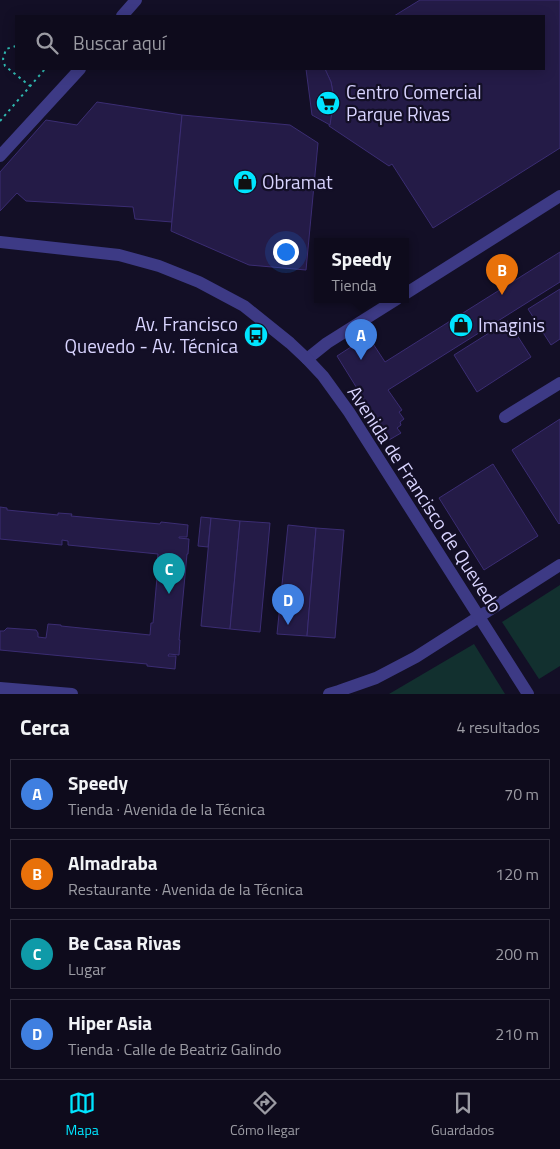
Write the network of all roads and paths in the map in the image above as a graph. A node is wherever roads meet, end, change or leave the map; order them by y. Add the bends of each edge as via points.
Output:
1 (136, 0) edge
2 (123, 15) edge
3 (15, 46) edge
4 (44, 70) edge
5 (79, 70) edge
6 (30, 87) junction
7 (0, 121) edge
8 (0, 156) edge
9 (560, 196) edge
10 (0, 242) edge
11 (409, 291) edge
12 (391, 303) edge
13 (307, 359) junction
14 (560, 383) edge
15 (506, 418) dead end
16 (560, 565) edge
17 (479, 617) junction
18 (0, 688) edge
19 (72, 694) edge
20 (328, 694) edge
21 (528, 694) edge

1 - 2 street
3 - 6 path via 6,49 5,66
4 - 6 path
5 - 8 street
6 - 7 path
9 - 11 street
10 - 13 street, Avenida de Francisco de Quevedo via 119,255 159,266 199,282 244,306
12 - 13 street
13 - 17 street, Avenida de Francisco de Quevedo via 349,412
14 - 15 street
16 - 17 street
17 - 20 street via 376,678
17 - 21 street, Avenida de Francisco de Quevedo
18 - 19 street

